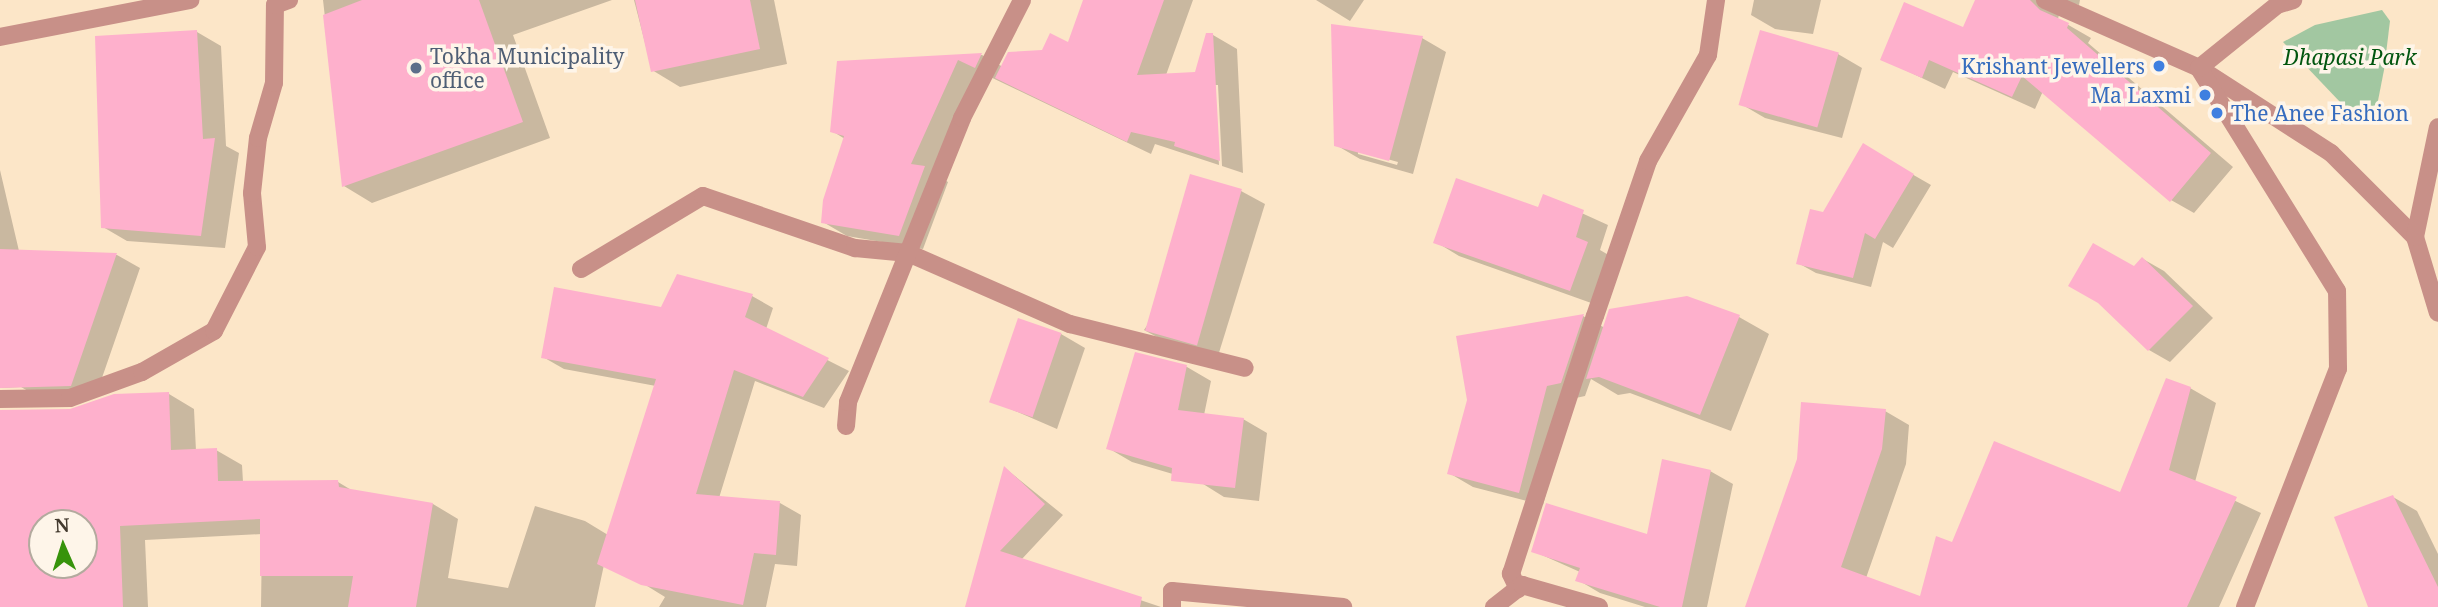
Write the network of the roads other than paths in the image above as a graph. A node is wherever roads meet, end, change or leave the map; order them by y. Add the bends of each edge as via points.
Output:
1 (190, 0) edge
2 (1023, 0) edge
3 (1716, 0) edge
4 (2045, 0) edge
5 (2293, 0) edge
6 (278, 2) edge
7 (0, 37) edge
8 (2199, 68) junction
9 (2438, 127) edge
10 (2415, 237) junction
11 (908, 253) junction
12 (581, 270) dead end
13 (2438, 310) edge
14 (1245, 368) dead end
15 (0, 399) edge
16 (846, 426) dead end
17 (1518, 589) junction
18 (1172, 607) edge
19 (1343, 607) edge
20 (1494, 607) edge
21 (1599, 607) edge
22 (2245, 607) edge

1 - 7 street
2 - 11 street via 962,118
3 - 17 street via 1708,55 1648,162 1595,316 1511,575
4 - 8 street
5 - 8 street via 2277,5
6 - 15 street via 274,83 258,138 252,193 257,247 214,331 142,372 70,398
8 - 10 street via 2330,153
8 - 22 street via 2337,291 2338,369
9 - 10 street
10 - 13 street
11 - 12 street via 855,248 703,196
11 - 14 street via 1070,324
11 - 16 street via 849,402
17 - 20 street
17 - 21 street via 1522,585
18 - 19 street via 1172,592

